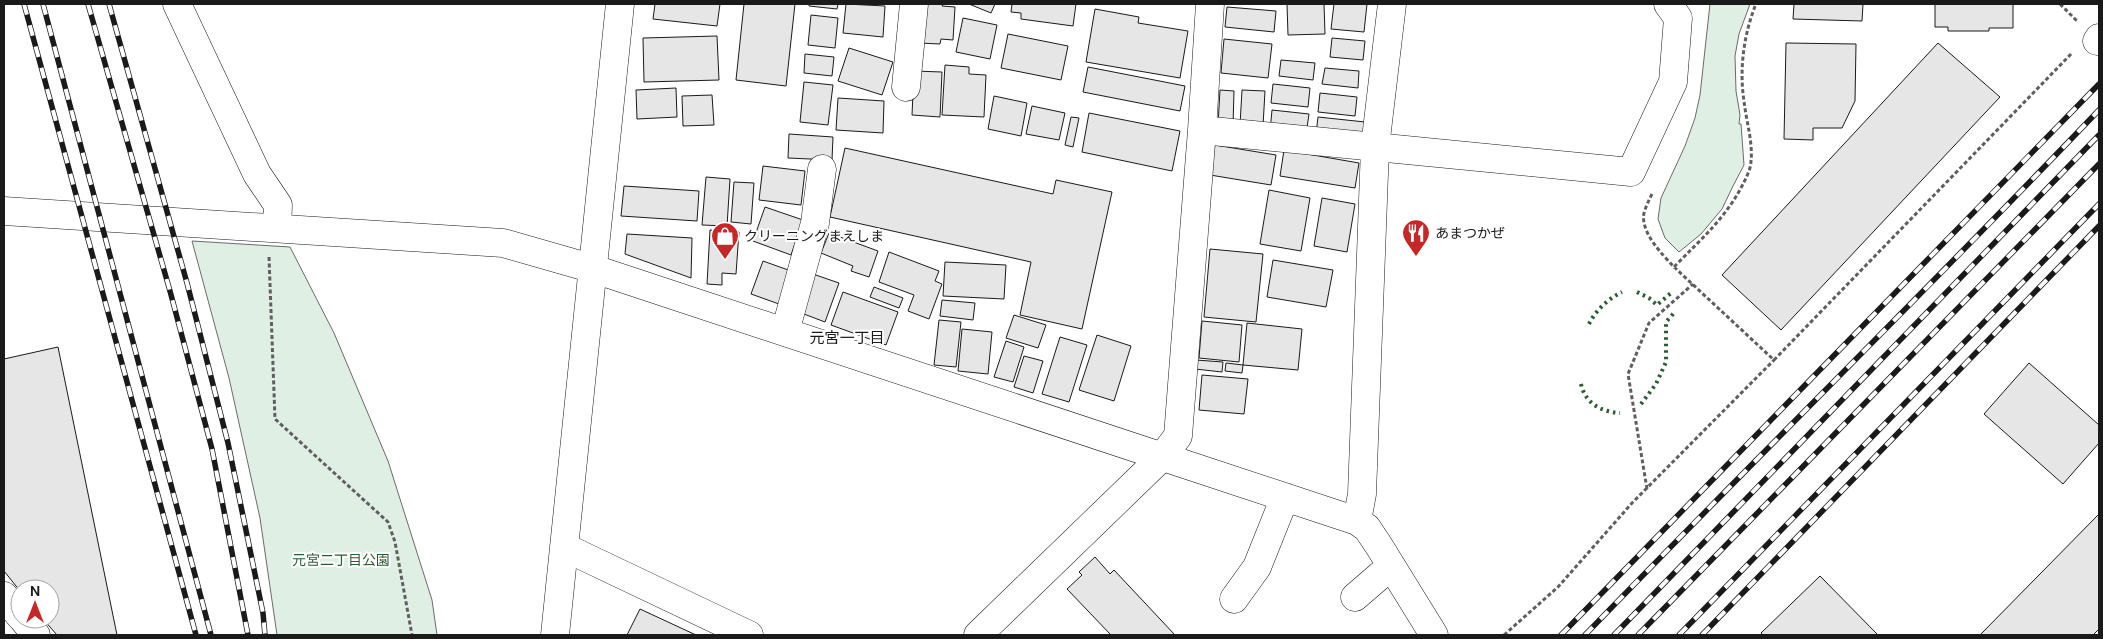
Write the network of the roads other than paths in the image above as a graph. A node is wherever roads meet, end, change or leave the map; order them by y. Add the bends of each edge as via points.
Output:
1 (177, 4) edge
2 (620, 4) edge
3 (914, 4) edge
4 (1210, 4) edge
5 (1392, 4) edge
6 (1668, 4) edge
7 (906, 87) dead end
8 (1202, 130) junction
9 (1375, 147) junction
10 (822, 169) dead end
11 (4, 212) edge
12 (273, 238) junction
13 (594, 269) junction
14 (785, 332) junction
15 (1163, 456) junction
16 (1285, 497) junction
17 (1357, 521) junction
18 (564, 547) junction
19 (1391, 566) junction
20 (1355, 597) dead end
21 (1234, 599) dead end
22 (555, 635) edge
23 (749, 635) edge
24 (978, 635) edge
25 (1434, 635) edge

1 - 12 street via 257,174 278,205
2 - 13 street
3 - 7 street
4 - 8 street
5 - 9 street
6 - 9 street via 1678,18 1673,82 1631,172
8 - 9 street
8 - 15 street via 1178,436
9 - 17 street via 1362,494
10 - 14 street via 815,224
11 - 12 street
12 - 13 street via 503,243
13 - 14 street
13 - 18 street
14 - 15 street
15 - 16 street
15 - 24 street
16 - 17 street
16 - 21 street via 1257,567
17 - 19 street via 1367,528
18 - 22 street
18 - 23 street
19 - 20 street
19 - 25 street

